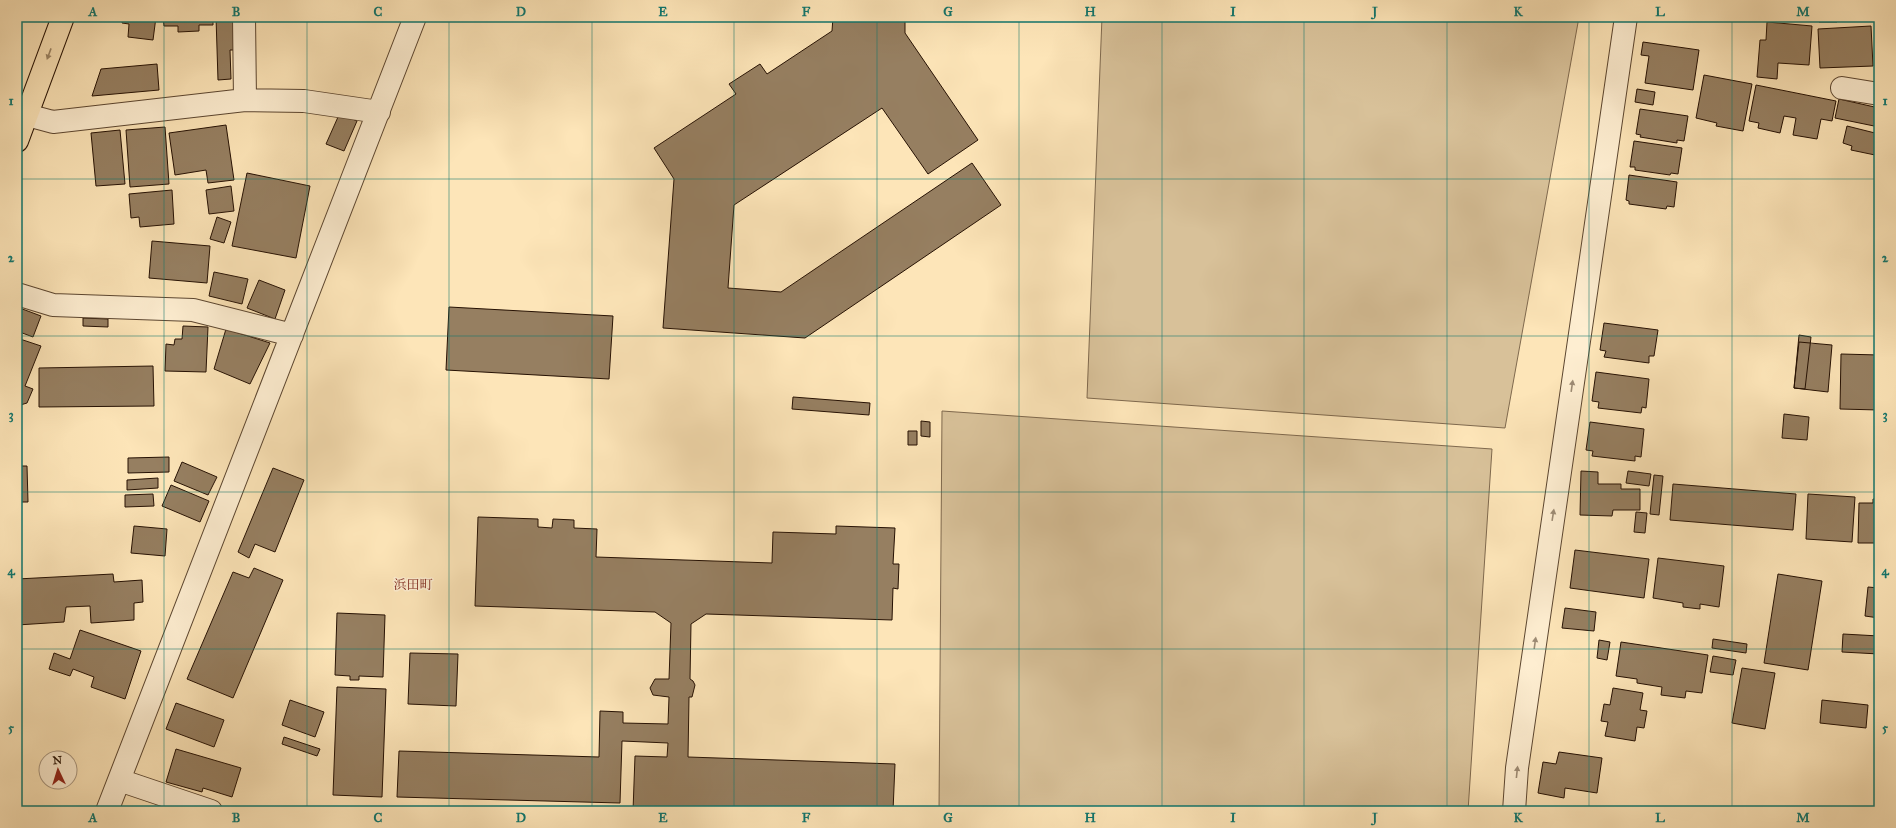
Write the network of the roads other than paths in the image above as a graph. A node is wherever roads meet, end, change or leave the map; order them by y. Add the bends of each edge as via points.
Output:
1 (63, 17) edge
2 (244, 17) edge
3 (415, 17) edge
4 (1626, 17) edge
5 (1842, 88) dead end
6 (1879, 94) edge
7 (245, 100) junction
8 (379, 112) junction
9 (27, 115) junction
10 (17, 141) edge
11 (17, 294) edge
12 (292, 334) junction
13 (119, 780) junction
14 (106, 811) edge
15 (211, 811) edge
16 (1514, 811) edge

1 -> 9 highway
2 - 7 street
3 - 8 street
16 -> 4 street via 1517,768
5 - 6 street
7 - 8 street via 304,101
7 - 9 street via 53,122
8 - 12 street
9 - 10 highway
11 - 12 street via 53,305 192,310
12 - 13 street
13 - 14 street
13 - 15 street

